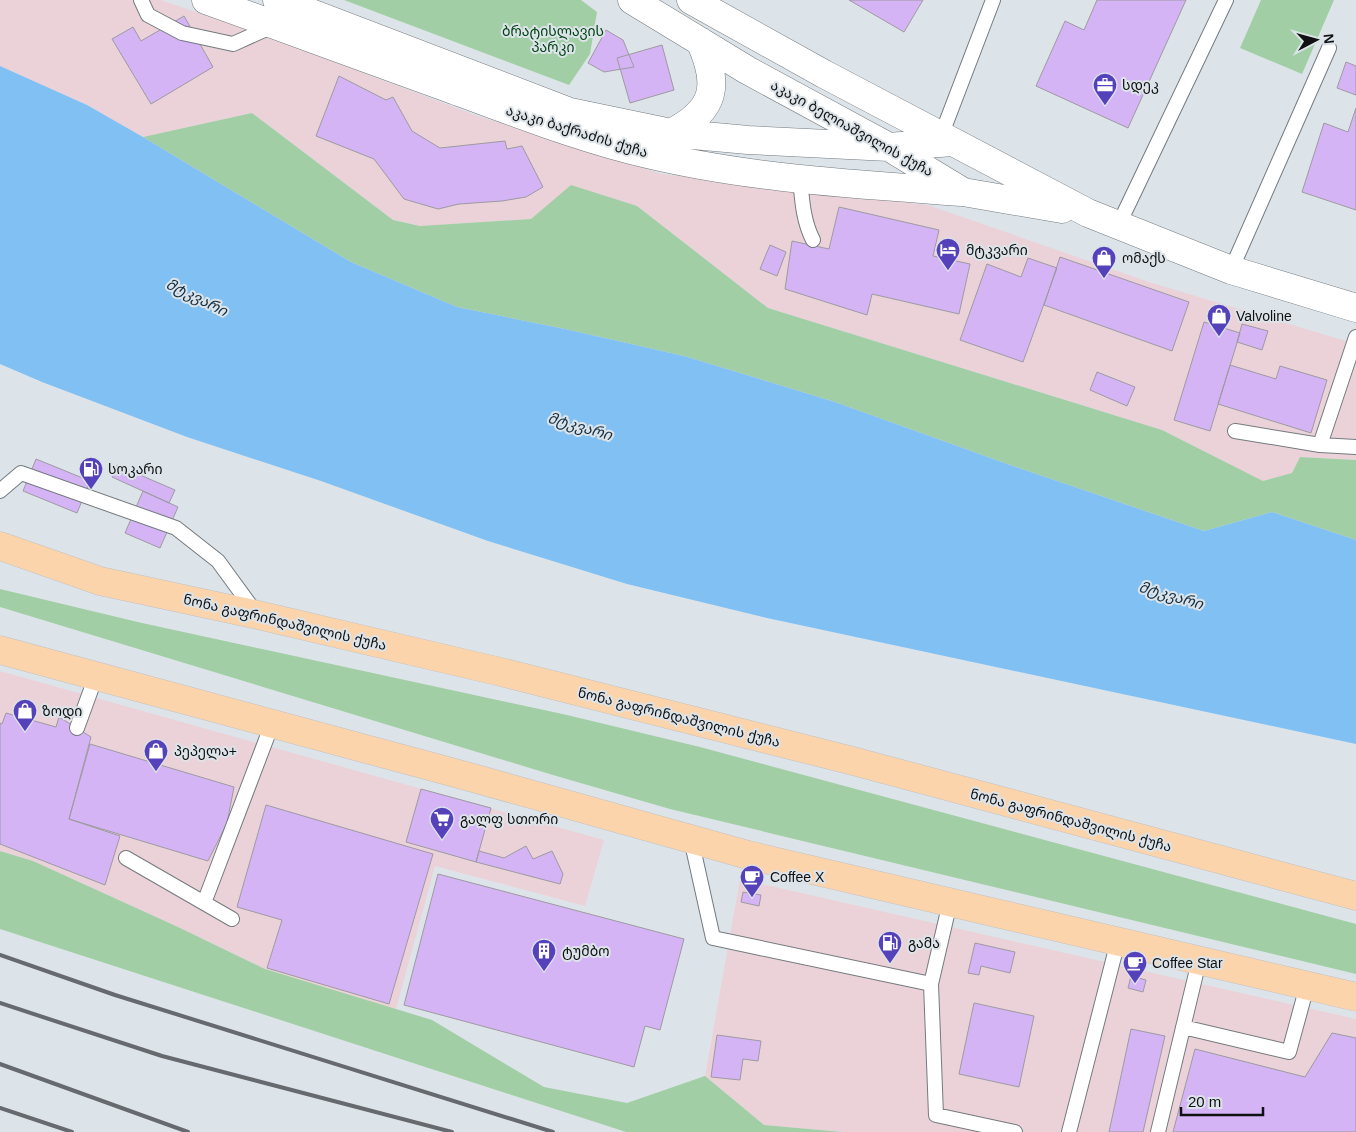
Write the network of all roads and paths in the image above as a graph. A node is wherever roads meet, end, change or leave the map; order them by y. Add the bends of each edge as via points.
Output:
1 (140, 0) edge
2 (206, 0) edge
3 (632, 0) edge
4 (691, 0) edge
5 (993, 0) edge
6 (1226, 0) edge
7 (276, 12) edge
8 (700, 41) junction
9 (1329, 48) dead end
10 (671, 133) junction
11 (946, 139) junction
12 (889, 146) junction
13 (800, 178) junction
14 (963, 192) junction
15 (1088, 213) junction
16 (1118, 226) junction
17 (813, 240) dead end
18 (1231, 270) junction
19 (1356, 308) edge
20 (1356, 337) edge
21 (1235, 431) dead end
22 (1320, 445) junction
23 (1356, 447) edge
24 (0, 491) edge
25 (0, 546) edge
26 (258, 615) junction
27 (0, 650) edge
28 (96, 676) junction
29 (272, 724) junction
30 (77, 728) dead end
31 (691, 839) junction
32 (126, 858) dead end
33 (1356, 896) edge
34 (950, 902) junction
35 (204, 903) junction
36 (232, 919) dead end
37 (1118, 941) junction
38 (1199, 961) junction
39 (931, 984) junction
40 (1307, 986) junction
41 (1356, 997) edge
42 (1184, 1026) junction
43 (1015, 1132) edge
44 (1069, 1132) edge
45 (1158, 1132) edge

1 - 7 lane via 148,15 182,34 233,44
2 - 7 main road, აკაკი ბაქრაძის ქუჩა
3 - 8 main road, აკაკი ბელიაშვილის ქუჩა
4 - 11 main road, აკაკი ბელიაშვილის ქუჩა
5 - 11 lane
6 - 16 lane
7 - 10 main road, აკაკი ბაქრაძის ქუჩა via 570,112
7 - 13 main road, აკაკი ბაქრაძის ქუჩა via 536,120 630,150 736,170
8 - 10 main road via 712,77 710,96 690,123
8 - 12 main road, აკაკი ბელიაშვილის ქუჩა via 747,70
9 - 18 lane
10 - 12 main road, აკაკი ბაქრაძის ქუჩა
11 - 12 main road, აკაკი ბაქრაძის ქუჩა
11 - 15 main road, აკაკი ბელიაშვილის ქუჩა
12 - 14 main road, აკაკი ბელიაშვილის ქუჩა
13 - 14 main road, აკაკი ბაქრაძის ქუჩა
13 - 17 lane via 808,232
14 - 15 main road, აკაკი ბელიაშვილის ქუჩა
15 - 16 main road, აკაკი ბელიაშვილის ქუჩა
16 - 18 main road, აკაკი ბელიაშვილის ქუჩა
18 - 19 main road, აკაკი ბელიაშვილის ქუჩა
20 - 22 lane
21 - 22 lane
22 - 23 lane
24 - 26 lane via 21,472 176,528 218,560
25 - 26 main road, ნონა გაფრინდაშვილის ქუჩა via 100,581
26 - 33 main road, ნონა გაფრინდაშვილის ქუჩა via 501,672 824,754
27 - 28 main road
28 - 29 main road
28 - 30 lane
29 - 31 main road
29 - 35 lane
31 - 34 main road
31 - 39 lane via 713,938
32 - 35 lane
34 - 37 main road
34 - 39 lane
35 - 36 lane
37 - 38 main road
37 - 44 lane
38 - 40 main road
38 - 42 lane
39 - 43 lane via 936,1115
40 - 41 main road
40 - 42 lane via 1289,1052
42 - 45 lane

